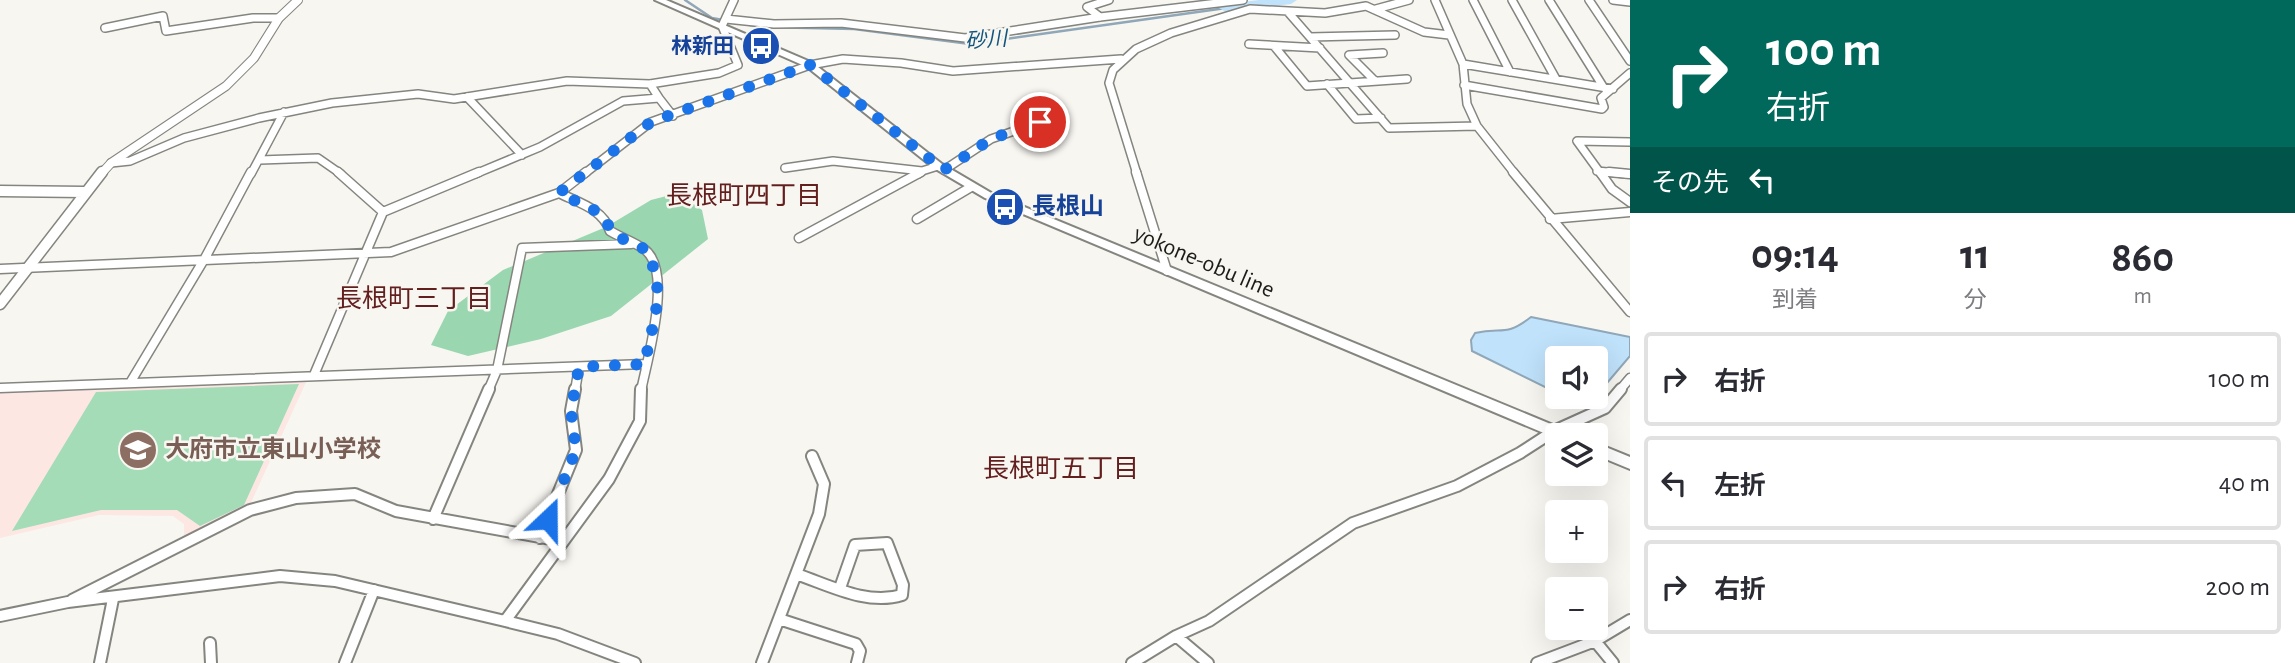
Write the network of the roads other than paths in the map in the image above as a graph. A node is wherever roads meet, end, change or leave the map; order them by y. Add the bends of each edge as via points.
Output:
1 (659, 0) edge
2 (734, 0) edge
3 (1109, 0) edge
4 (1243, 0) edge
5 (1409, 0) edge
6 (1435, 0) edge
7 (1473, 0) edge
8 (1512, 0) edge
9 (1549, 0) edge
10 (1589, 0) edge
11 (1613, 0) edge
12 (294, 1) edge
13 (1630, 2) edge
14 (1253, 5) edge
15 (1376, 9) junction
16 (1288, 12) junction
17 (1100, 17) junction
18 (279, 18) junction
19 (724, 22) junction
20 (105, 28) dead end
21 (1395, 35) dead end
22 (1450, 35) junction
23 (1310, 37) junction
24 (1249, 44) dead end
25 (1274, 46) junction
26 (1320, 48) junction
27 (1383, 53) dead end
28 (1121, 59) junction
29 (1630, 61) edge
30 (1463, 64) junction
31 (810, 65) junction
32 (1510, 72) junction
33 (1630, 73) edge
34 (1407, 79) dead end
35 (1556, 79) junction
36 (1375, 81) junction
37 (1352, 83) junction
38 (650, 84) junction
39 (1327, 85) junction
40 (1464, 85) junction
41 (1608, 88) junction
42 (467, 97) junction
43 (659, 97) junction
44 (284, 112) junction
45 (673, 116) junction
46 (1381, 118) junction
47 (1040, 122) dead end
48 (1477, 126) junction
49 (1630, 142) edge
50 (522, 155) junction
51 (260, 160) junction
52 (111, 163) junction
53 (785, 168) dead end
54 (941, 168) junction
55 (922, 171) junction
56 (1597, 171) junction
57 (1630, 174) edge
58 (971, 187) junction
59 (0, 191) edge
60 (84, 192) junction
61 (559, 193) junction
62 (1630, 201) edge
63 (383, 212) junction
64 (1630, 212) edge
65 (917, 219) dead end
66 (1550, 219) junction
67 (799, 238) dead end
68 (631, 244) junction
69 (366, 254) junction
70 (205, 258) junction
71 (30, 266) junction
72 (0, 269) edge
73 (1167, 271) junction
74 (0, 304) edge
75 (1630, 312) edge
76 (645, 364) junction
77 (579, 367) junction
78 (497, 370) junction
79 (314, 375) junction
80 (1630, 378) edge
81 (130, 383) junction
82 (0, 388) edge
83 (1577, 423) edge
84 (1545, 427) edge
85 (1545, 440) edge
86 (1608, 454) edge
87 (812, 456) dead end
88 (1630, 463) edge
89 (433, 519) junction
90 (540, 538) junction
91 (562, 541) junction
92 (796, 574) junction
93 (840, 588) junction
94 (374, 590) junction
95 (113, 599) junction
96 (68, 603) junction
97 (0, 615) edge
98 (779, 619) junction
99 (1630, 620) edge
100 (505, 621) junction
101 (1176, 636) junction
102 (1595, 641) junction
103 (210, 643) dead end
104 (100, 663) edge
105 (211, 663) edge
106 (345, 663) edge
107 (635, 663) edge
108 (762, 663) edge
109 (857, 663) edge
110 (1132, 663) edge
111 (1208, 663) edge
112 (1537, 663) edge
113 (1613, 663) edge

1 - 19 main road, yokone-obu line
2 - 19 street
3 - 17 street via 1087,8
4 - 17 street
5 - 15 street
6 - 22 street
7 - 32 street
8 - 35 street
9 - 41 street
10 - 29 street
11 - 13 street
12 - 18 street
14 - 16 street
14 - 28 street via 1168,33
15 - 16 street
15 - 22 street via 1424,32
16 - 23 street
17 - 19 street via 965,38 841,23
18 - 20 street via 166,31 163,16
18 - 52 street via 254,58 226,86
19 - 31 main road, yokone-obu line
19 - 38 street via 738,65 719,73
21 - 23 street
22 - 30 street
23 - 26 street
24 - 25 street
25 - 26 street
25 - 39 street via 1307,86
26 - 37 street
27 - 36 street via 1349,55
28 - 31 street via 953,71 843,59
28 - 73 street via 1109,83
30 - 32 street
30 - 40 street
31 - 45 street
31 - 54 main road, yokone-obu line
32 - 35 street
33 - 41 street
34 - 36 street
35 - 41 street
36 - 37 street
37 - 39 street
37 - 46 street
38 - 42 street via 567,81
38 - 43 street
39 - 46 street via 1356,119
40 - 41 street via 1602,109 1601,98
40 - 48 street via 1466,104
42 - 44 street via 418,94
42 - 50 street
43 - 45 street
43 - 50 street via 623,101
44 - 51 street
44 - 52 street
45 - 61 street via 651,122
46 - 48 street via 1389,128
47 - 54 street via 991,139
48 - 66 street
49 - 56 street via 1577,141
50 - 63 street
51 - 63 street via 318,158
51 - 70 street
52 - 60 street
53 - 55 street via 833,161
54 - 55 street
54 - 58 main road, yokone-obu line
55 - 67 street
56 - 57 street
56 - 62 street
58 - 65 street
58 - 73 main road, yokone-obu line
59 - 60 street
60 - 71 street
61 - 68 street via 598,212 610,231
61 - 69 street via 391,252
63 - 69 street
64 - 66 street
66 - 75 street
68 - 76 street via 645,249 655,266 659,298
68 - 78 street via 522,248
69 - 70 street
69 - 79 street
70 - 71 street
70 - 81 street
71 - 72 street
71 - 74 street
73 - 84 main road, yokone-obu line
76 - 77 street
76 - 91 street via 640,421 609,479
77 - 78 street
77 - 90 street via 571,411 576,450
78 - 79 street
78 - 89 street
79 - 81 street
80 - 83 street via 1605,408
81 - 82 street
85 - 101 street via 1457,486 1353,523 1209,621
86 - 88 main road
87 - 92 street via 824,484 819,514
89 - 90 street
89 - 96 street via 396,511 355,494 296,498 250,510
90 - 91 street
91 - 100 street
92 - 93 street
92 - 98 street
93 - 93 street via 870,598 902,595 903,585 887,543 855,545
94 - 95 street via 280,576
94 - 100 street
94 - 106 street
95 - 96 street
95 - 104 street
96 - 97 street
98 - 108 street
98 - 109 street via 856,644 860,651
99 - 102 street
100 - 107 street via 558,634
101 - 110 street
101 - 111 street
102 - 112 street
102 - 113 street
103 - 105 street

